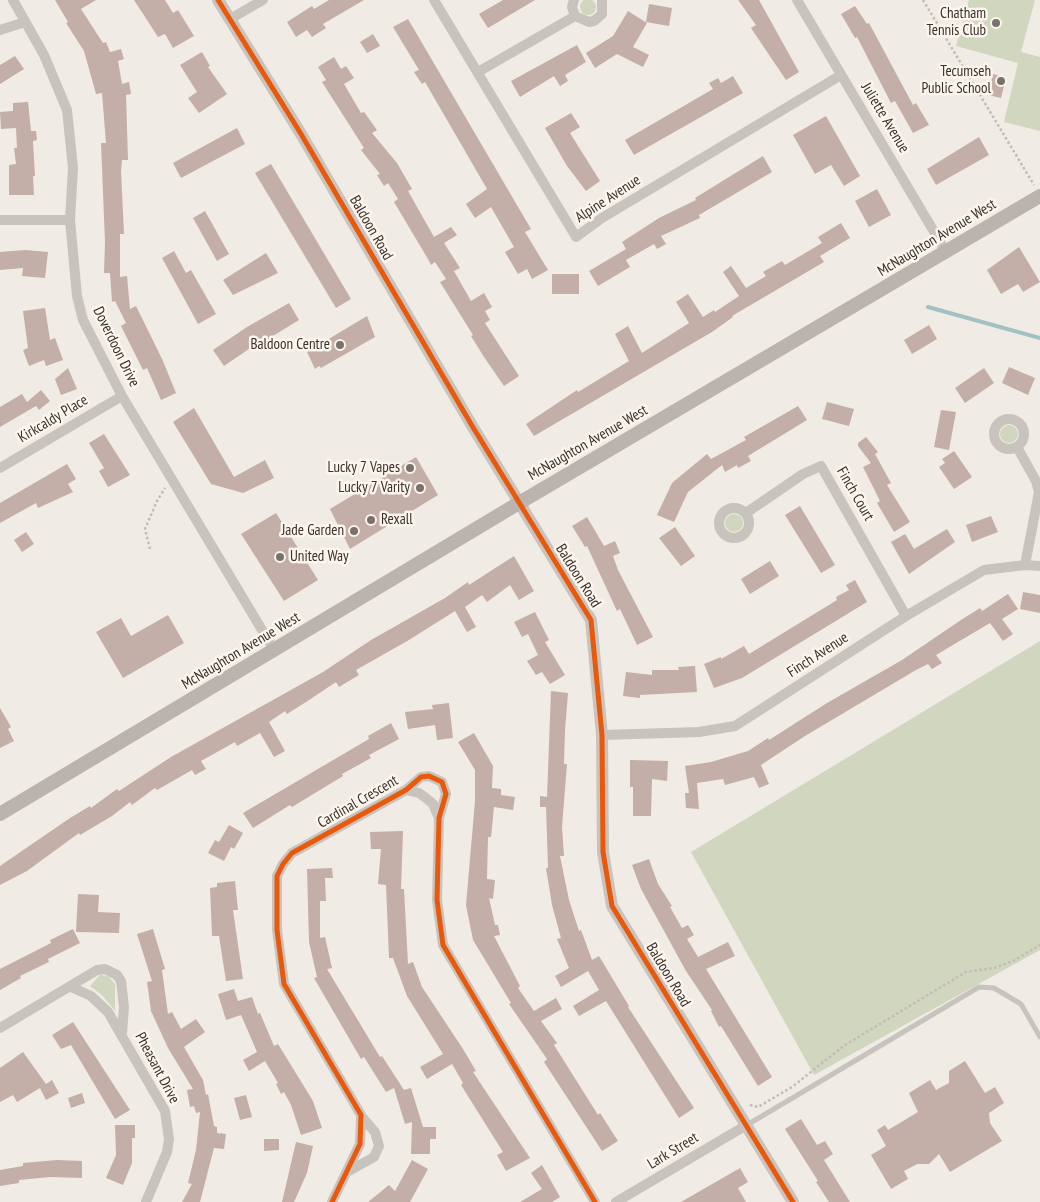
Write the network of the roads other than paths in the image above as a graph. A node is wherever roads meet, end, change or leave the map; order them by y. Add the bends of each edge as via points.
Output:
1 (13, 0) edge
2 (218, 0) edge
3 (263, 0) edge
4 (434, 0) edge
5 (574, 0) edge
6 (602, 0) edge
7 (798, 0) edge
8 (575, 16) junction
9 (230, 19) junction
10 (25, 22) junction
11 (0, 30) edge
12 (478, 72) junction
13 (842, 76) junction
14 (1038, 192) edge
15 (0, 220) edge
16 (70, 220) junction
17 (946, 252) junction
18 (122, 396) junction
19 (1017, 447) dead end
20 (0, 468) edge
21 (519, 503) junction
22 (746, 513) dead end
23 (1025, 565) junction
24 (1040, 566) edge
25 (906, 616) junction
26 (274, 650) junction
27 (602, 735) junction
28 (406, 790) junction
29 (0, 814) edge
30 (440, 818) junction
31 (72, 987) junction
32 (0, 1028) edge
33 (122, 1033) junction
34 (1040, 1037) edge
35 (361, 1115) junction
36 (745, 1126) junction
37 (346, 1174) junction
38 (146, 1202) edge
39 (332, 1202) edge
40 (595, 1202) edge
41 (616, 1202) edge
42 (793, 1202) edge

1 - 10 street, Doverdoon Drive
2 - 9 street, Baldoon Road
3 - 9 street
4 - 12 street, Alpine Avenue
5 - 8 street
6 - 8 street via 602,14 594,21 584,22
7 - 13 street, Juliette Avenue
8 - 12 street
9 - 21 street, Baldoon Road
10 - 11 street
10 - 16 street, Doverdoon Drive via 44,54 67,110 73,168
12 - 13 street, Alpine Avenue via 576,237 602,218
13 - 17 street, Juliette Avenue
14 - 17 main road, McNaughton Avenue West
15 - 16 street
16 - 18 street, Doverdoon Drive via 77,296 83,320
17 - 21 main road, McNaughton Avenue West
18 - 20 street, Kirkcaldy Place
18 - 26 street, Doverdoon Drive
19 - 23 street via 1039,492
21 - 26 main road, McNaughton Avenue West
21 - 27 street, Baldoon Road via 591,620
22 - 25 street, Finch Court via 803,474 821,466
23 - 24 street, Finch Avenue
23 - 25 street, Finch Avenue via 984,570
25 - 27 street, Finch Avenue via 735,726 699,732
26 - 29 main road, McNaughton Avenue West
27 - 36 street, Baldoon Road via 603,852 612,906
28 - 30 street, Cardinal Crescent via 426,798
28 - 30 street, Cardinal Crescent via 421,777 429,776 442,782 446,794
28 - 35 street, Cardinal Crescent via 292,853 277,876 277,930 284,984
30 - 40 street, Cardinal Crescent via 437,900 443,945
31 - 32 street, Pheasant Drive
31 - 33 street, Pheasant Drive via 100,1004
31 - 33 street, Pheasant Drive via 97,970 105,969 117,974 124,992
33 - 38 street, Pheasant Drive via 165,1111 168,1124 167,1152
34 - 36 lane via 1021,1004 994,988 979,987
35 - 37 street, Cardinal Crescent via 360,1144
35 - 37 street, Cardinal Crescent via 379,1139 378,1152
36 - 41 street, Lark Street
36 - 42 street, Baldoon Road
37 - 39 street, Cardinal Crescent

